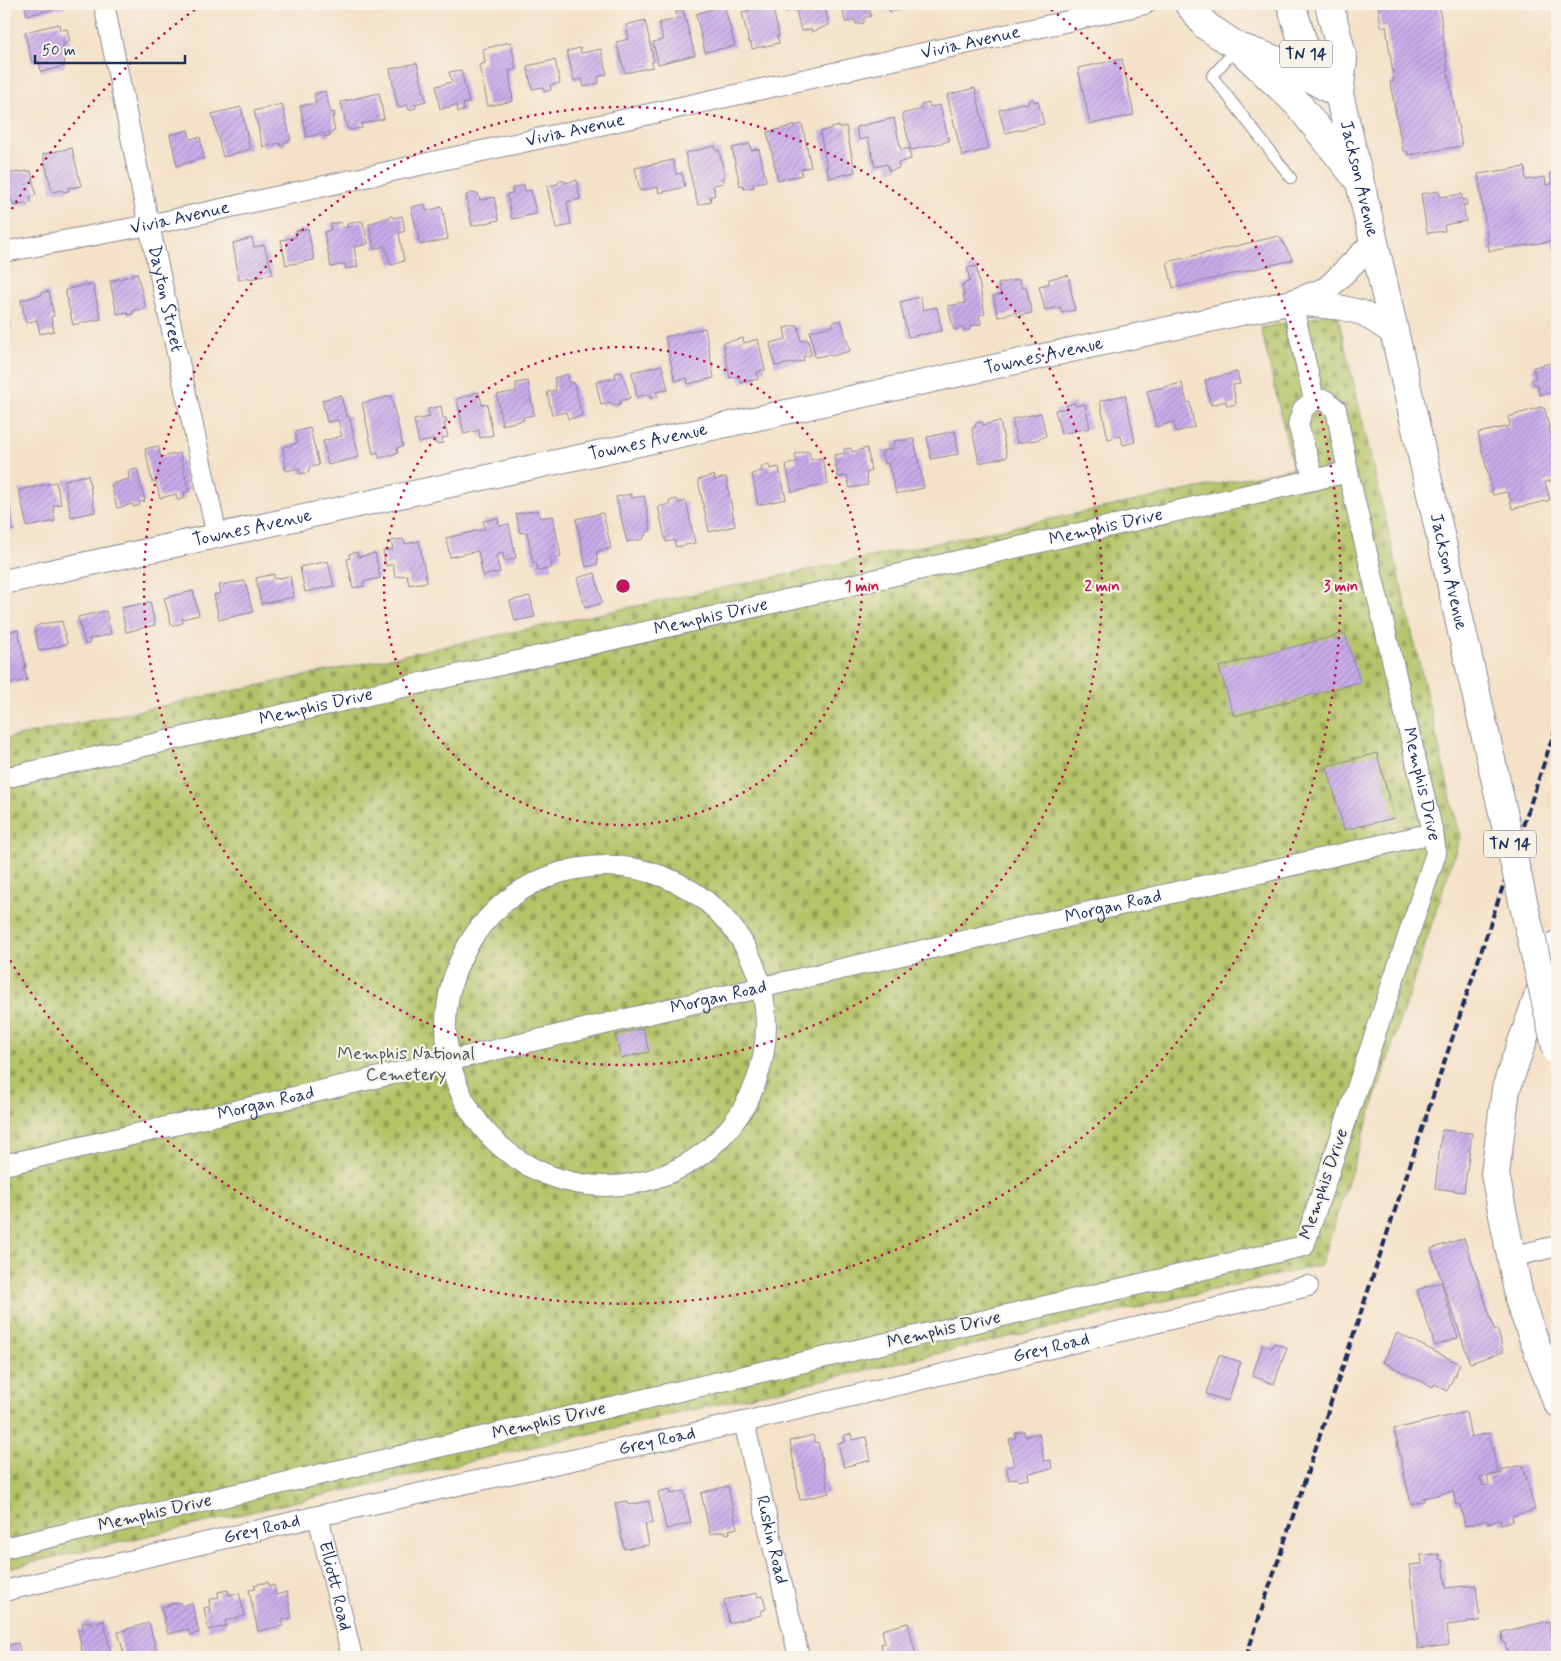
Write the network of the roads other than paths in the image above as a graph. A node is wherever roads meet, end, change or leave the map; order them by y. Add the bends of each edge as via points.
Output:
1 (104, 4) edge
2 (1145, 4) edge
3 (1189, 4) edge
4 (1291, 4) edge
5 (1329, 4) edge
6 (1238, 47) junction
7 (1339, 94) junction
8 (1291, 178) dead end
9 (1359, 181) junction
10 (149, 225) junction
11 (1374, 242) junction
12 (4, 252) edge
13 (1292, 302) junction
14 (1394, 333) junction
15 (1314, 400) junction
16 (1348, 472) junction
17 (1314, 480) junction
18 (217, 536) junction
19 (4, 582) edge
20 (4, 778) edge
21 (1433, 833) junction
22 (1557, 945) edge
23 (763, 987) junction
24 (1557, 1052) edge
25 (448, 1061) junction
26 (4, 1165) edge
27 (1557, 1246) edge
28 (1511, 1257) junction
29 (1308, 1286) dead end
30 (1557, 1402) edge
31 (744, 1422) junction
32 (318, 1516) junction
33 (4, 1548) edge
34 (4, 1591) edge
35 (352, 1657) edge
36 (799, 1657) edge

1 - 10 street, Dayton Street
2 - 10 street, Vivia Avenue
3 - 6 main road via 1206,26
4 - 7 main road, Jackson Avenue / TN 14 via 1306,53
5 - 7 main road, Jackson Avenue / TN 14 via 1344,59
6 - 7 main road via 1281,62
6 - 8 lane via 1212,76
6 - 9 main road via 1298,104
7 - 9 main road, Jackson Avenue / TN 14
9 - 11 main road, Jackson Avenue / TN 14
10 - 12 street, Vivia Avenue
10 - 18 street, Dayton Street
11 - 13 street, Townes Avenue via 1327,289
11 - 14 main road, Jackson Avenue / TN 14
13 - 14 street, Townes Avenue via 1363,313
13 - 15 street
13 - 18 street, Townes Avenue
14 - 24 main road, Jackson Avenue / TN 14, bridge
15 - 16 street via 1325,400 1336,409
15 - 17 street via 1303,409 1298,424
16 - 17 street, Memphis Drive
16 - 21 street, Memphis Drive
17 - 20 street, Memphis Drive
18 - 19 street, Townes Avenue
21 - 23 street, Morgan Road
21 - 33 street, Memphis Drive via 1436,853 1304,1246
22 - 28 main road via 1506,1089 1494,1174
23 - 25 street, Morgan Road
23 - 25 street via 740,936 702,895 652,870 597,864 552,874 496,907 462,952 446,1005
23 - 25 street via 767,1037 755,1087 728,1130 690,1164 642,1183 591,1187 542,1174 499,1147 466,1108
25 - 26 street, Morgan Road
27 - 28 street
28 - 30 main road via 1520,1302
29 - 31 street, Grey Road
31 - 32 street, Grey Road
31 - 36 street, Ruskin Road
32 - 34 street, Grey Road
32 - 35 street, Elliott Road

